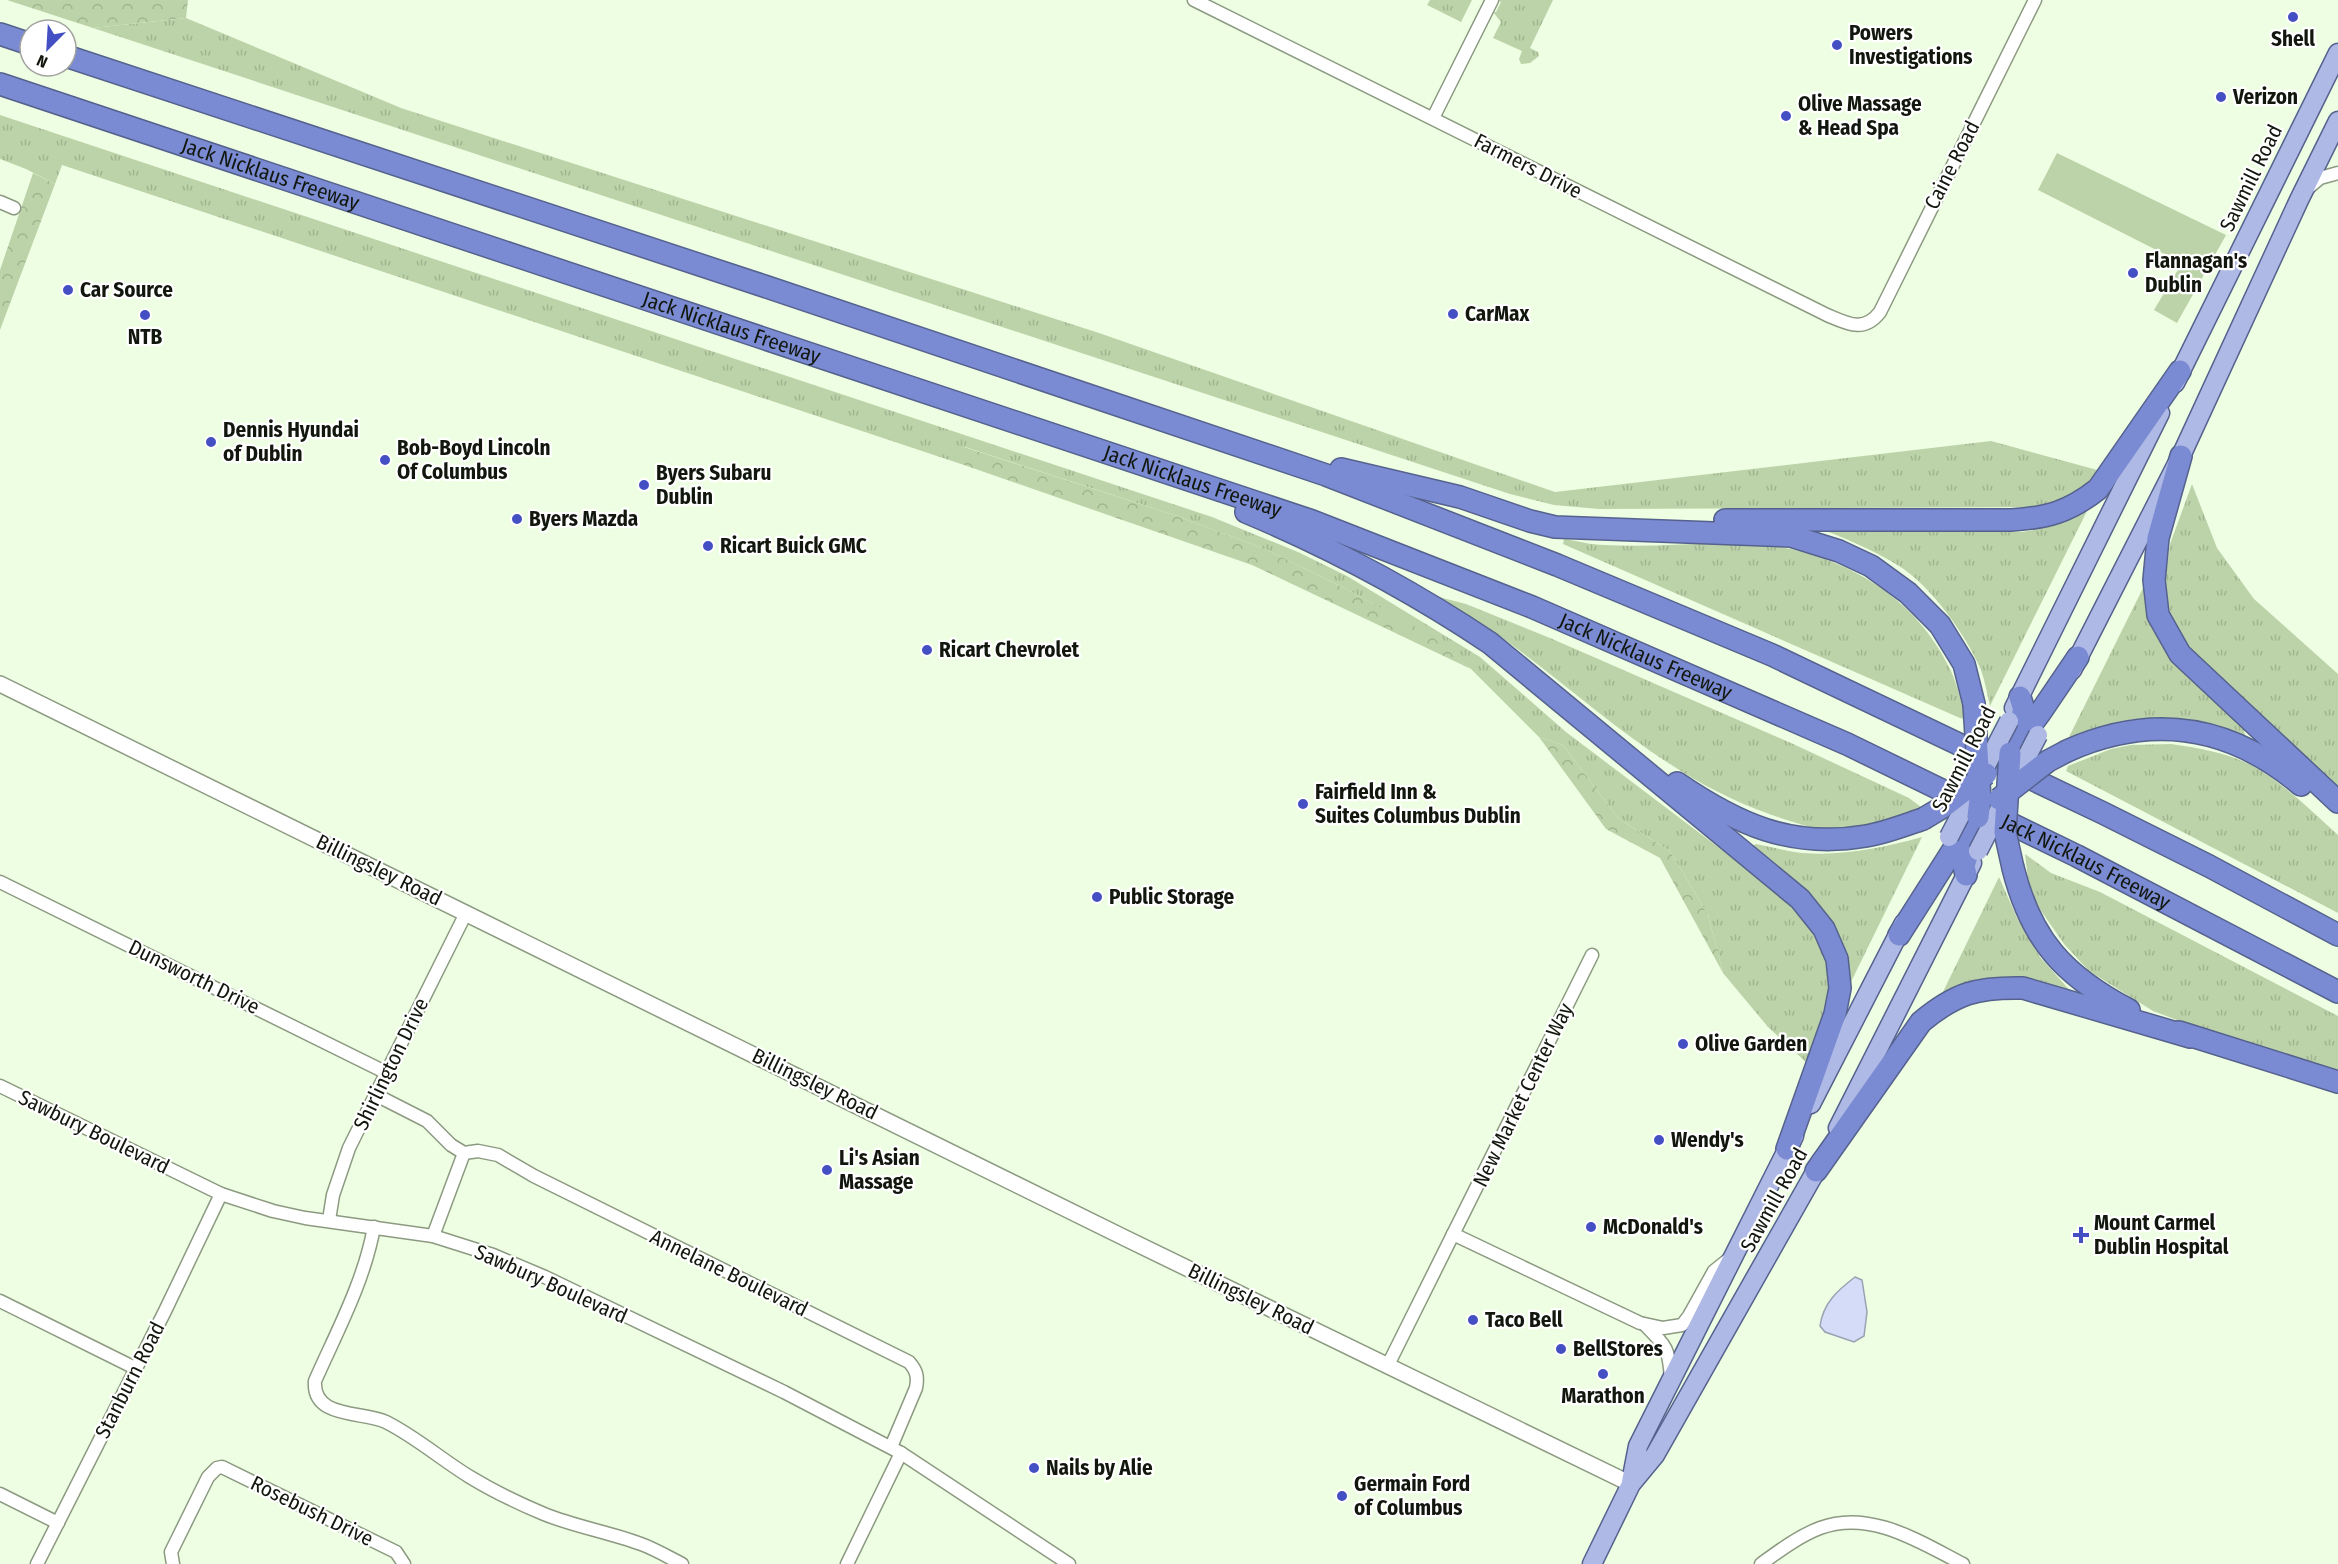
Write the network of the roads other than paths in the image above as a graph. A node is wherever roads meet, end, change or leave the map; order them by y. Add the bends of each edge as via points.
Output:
1 (1194, 0) edge
2 (1492, 0) edge
3 (2035, 0) edge
4 (0, 34) edge
5 (18, 40) edge
6 (2338, 53) edge
7 (78, 60) edge
8 (0, 84) edge
9 (1433, 118) junction
10 (2338, 121) edge
11 (2338, 173) edge
12 (2299, 200) junction
13 (0, 202) edge
14 (14, 208) dead end
15 (1864, 325) joint
16 (2180, 371) junction
17 (1068, 438) junction
18 (1247, 447) junction
19 (2181, 456) junction
20 (1624, 530) junction
21 (2078, 657) joint
22 (0, 684) edge
23 (2020, 697) joint
24 (1583, 718) junction
25 (2023, 728) junction
26 (2010, 753) junction
27 (1979, 780) junction
28 (2007, 794) junction
29 (2338, 802) edge
30 (2338, 816) edge
31 (1978, 817) junction
32 (1964, 844) junction
33 (1966, 875) joint
34 (0, 882) edge
35 (466, 913) junction
36 (1899, 935) joint
37 (2338, 935) edge
38 (1592, 955) dead end
39 (2338, 992) edge
40 (2190, 1037) junction
41 (387, 1072) junction
42 (2338, 1082) edge
43 (0, 1086) edge
44 (376, 1095) junction
45 (1787, 1149) junction
46 (464, 1153) junction
47 (1816, 1171) junction
48 (220, 1194) junction
49 (329, 1220) junction
50 (374, 1227) junction
51 (1453, 1234) junction
52 (433, 1236) junction
53 (1735, 1255) junction
54 (0, 1301) edge
55 (1646, 1326) junction
56 (1388, 1365) junction
57 (135, 1368) junction
58 (1671, 1380) junction
59 (896, 1450) junction
60 (1631, 1484) junction
61 (0, 1494) edge
62 (58, 1523) junction
63 (404, 1562) edge
64 (37, 1564) edge
65 (173, 1564) edge
66 (682, 1564) edge
67 (847, 1564) edge
68 (1069, 1564) edge
69 (1592, 1564) edge
70 (1761, 1564) edge
71 (1963, 1564) edge

1 - 9 street, Farmers Drive
2 - 9 street
3 - 15 street, Caine Road via 1880,312
4 - 5 highway
6 - 16 main road, Sawmill Road
7 - 18 highway
8 - 17 highway, Jack Nicklaus Freeway
9 - 15 street, Farmers Drive via 1827,315 1848,324
10 - 12 main road
11 - 12 street via 2320,178
12 - 19 main road
13 - 14 street
16 - 20 highway via 2098,489 2066,510 2040,518 1682,520
16 - 23 main road, Sawmill Road
17 - 24 highway via 1310,539 1392,582 1490,644
17 - 39 highway, Jack Nicklaus Freeway via 1312,521 1532,607 1758,704 2078,856
18 - 20 highway via 1460,497 1556,527
18 - 37 highway via 1557,565 1772,655 2103,813
19 - 21 main road
19 - 29 highway via 2158,538 2154,580 2158,615 2180,654
20 - 27 highway, bridge via 1791,536 1871,566 1908,593 1940,625 1964,664 1974,704
21 - 25 highway
22 - 35 street, Billingsley Road
23 - 25 highway
24 - 27 highway, bridge via 1709,805 1744,823 1783,835 1825,840 1867,836 1923,819
24 - 45 highway via 1800,899 1824,929 1837,959 1840,988 1835,1014
25 - 26 highway
25 - 27 main road, Sawmill Road, bridge
25 - 28 main road, bridge
26 - 27 highway, bridge
26 - 28 highway, bridge
27 - 31 highway, bridge
27 - 32 main road, Sawmill Road, bridge
28 - 30 highway, bridge via 2067,751 2148,728 2199,732 2248,748 2281,768
28 - 31 highway, bridge
28 - 32 main road, bridge
28 - 40 highway, bridge via 2005,832 2020,897 2035,928 2057,959 2091,989
31 - 32 highway
32 - 33 highway
32 - 36 highway
33 - 47 main road, Sawmill Road
34 - 41 street, Dunsworth Drive
35 - 41 street, Shirlington Drive
35 - 56 street, Billingsley Road
36 - 45 main road, Sawmill Road
38 - 51 street, New Market Center Way
40 - 42 highway
40 - 47 highway via 2023,988 1995,987 1965,993 1921,1022
41 - 44 street, Shirlington Drive
43 - 48 street, Sawbury Boulevard
44 - 46 street via 428,1121
44 - 49 street, Shirlington Drive via 349,1148
45 - 53 main road, Sawmill Road
46 - 52 street
46 - 59 street, Annelane Boulevard via 498,1155 909,1362 918,1379
47 - 60 main road, Sawmill Road via 1655,1455
48 - 49 street, Sawbury Boulevard via 273,1211
48 - 57 street, Stanburn Road
49 - 50 street, Sawbury Boulevard
50 - 52 street, Sawbury Boulevard
50 - 66 street via 354,1296 315,1381 317,1398 343,1413 384,1421 473,1479 544,1514 640,1544
51 - 55 street
51 - 56 street, New Market Center Way
52 - 59 street, Sawbury Boulevard via 545,1277
53 - 55 street via 1714,1271 1682,1325
53 - 58 main road, Sawmill Road
54 - 57 street
55 - 58 street via 1665,1346
56 - 60 street, Billingsley Road
57 - 62 street, Stanburn Road
58 - 60 main road, Sawmill Road via 1638,1446
59 - 67 street, Annelane Boulevard
59 - 68 street, Sawbury Boulevard
60 - 69 main road, Sawmill Road
61 - 62 street
62 - 64 street, Stanburn Road
63 - 65 street, Rosebush Drive via 396,1552 228,1469 217,1468 208,1477 171,1552
70 - 71 street via 1820,1528 1844,1523 1878,1525 1908,1535

